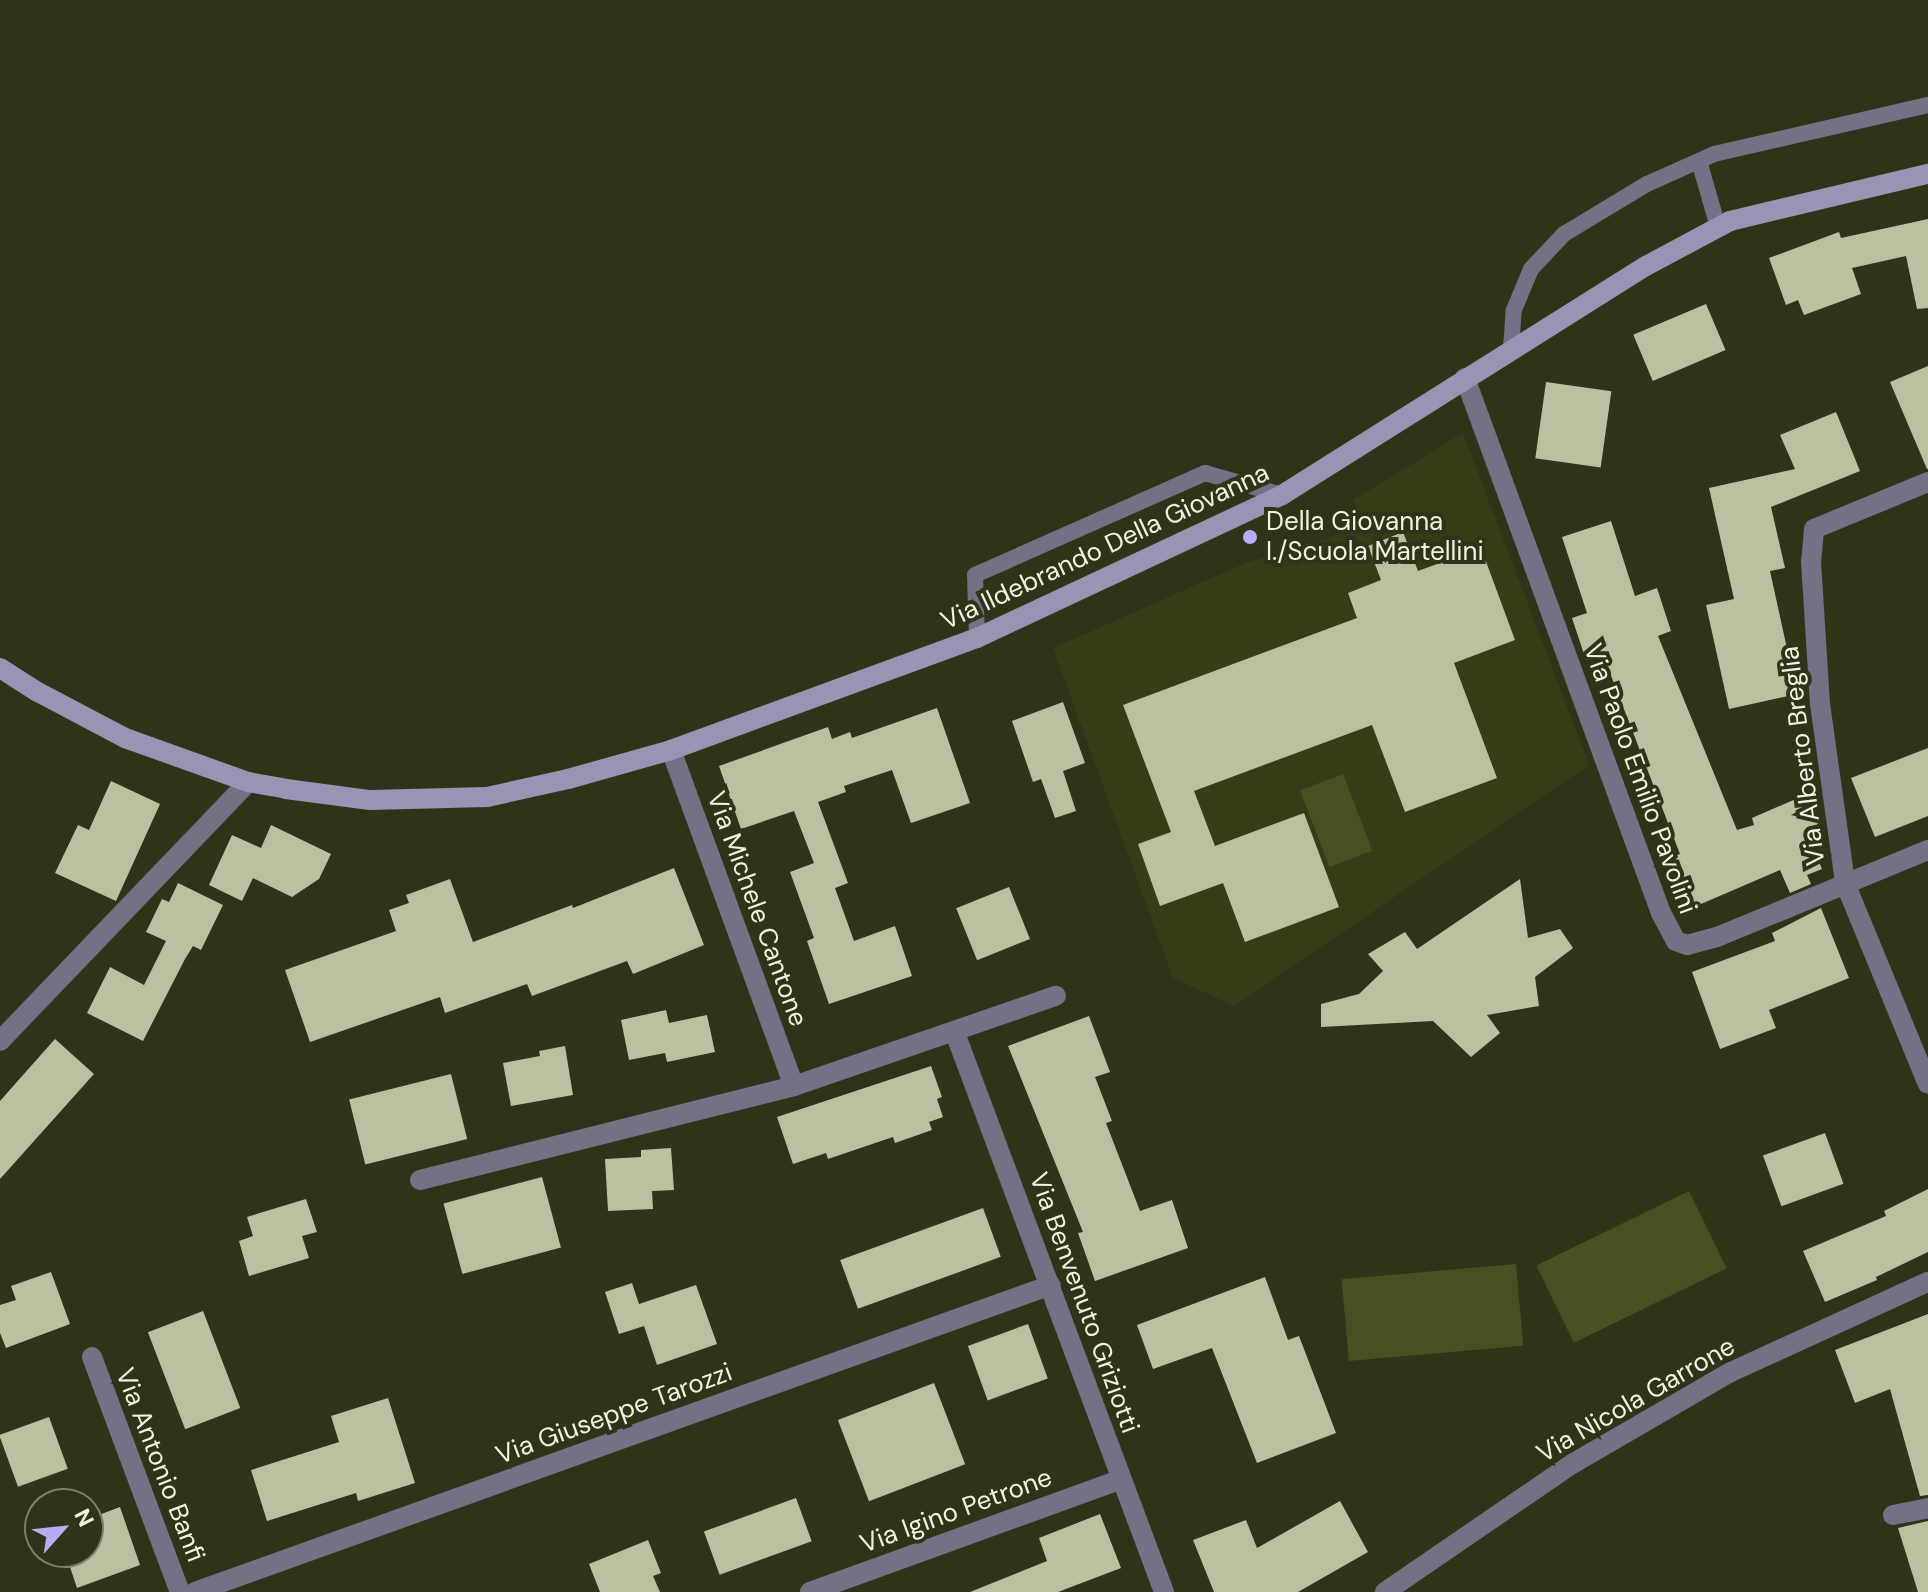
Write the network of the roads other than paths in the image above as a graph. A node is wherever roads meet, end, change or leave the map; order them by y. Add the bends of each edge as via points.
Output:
1 (1928, 105) edge
2 (1699, 161) junction
3 (1928, 174) edge
4 (1718, 227) junction
5 (1511, 349) junction
6 (1465, 378) junction
7 (1928, 482) edge
8 (1282, 495) junction
9 (977, 638) junction
10 (0, 668) edge
11 (671, 750) junction
12 (248, 782) junction
13 (1928, 850) edge
14 (1845, 883) junction
15 (1056, 996) dead end
16 (955, 1033) junction
17 (0, 1041) edge
18 (1928, 1084) edge
19 (794, 1086) junction
20 (420, 1180) dead end
21 (1928, 1282) edge
22 (1051, 1285) junction
23 (92, 1357) dead end
24 (1120, 1480) junction
25 (1928, 1508) edge
26 (1893, 1515) dead end
27 (180, 1592) edge
28 (195, 1592) edge
29 (810, 1592) edge
30 (1164, 1592) edge
31 (1385, 1592) edge

1 - 2 lane
2 - 4 lane
2 - 5 lane via 1647,184 1564,234 1531,269 1514,310
3 - 4 street, Via Ildebrando Della Giovanna
4 - 5 street, Via Ildebrando Della Giovanna
5 - 6 street, Via Ildebrando Della Giovanna
6 - 8 street, Via Ildebrando Della Giovanna
6 - 14 street, Via Paolo Emilio Pavolini via 1655,898 1676,941 1687,945 1717,937
7 - 14 street, Via Alberto Breglia via 1812,532 1820,704
8 - 9 street, Via Ildebrando Della Giovanna
8 - 9 lane via 1205,473 975,575
9 - 11 street, Via Ildebrando Della Giovanna
10 - 12 street, Via Ildebrando Della Giovanna via 125,738
11 - 12 street, Via Ildebrando Della Giovanna via 487,797 370,800
11 - 19 street, Via Michele Cantone
12 - 17 street
13 - 14 street, Via Paolo Emilio Pavolini
14 - 18 street, Via Alberto Breglia
15 - 16 street
16 - 19 street
16 - 22 street, Via Benvenuto Griziotti
19 - 20 street
21 - 31 street, Via Nicola Garrone via 1731,1372 1572,1464
22 - 24 street, Via Benvenuto Griziotti
22 - 28 street, Via Giuseppe Tarozzi
23 - 27 street, Via Antonio Banfi
24 - 29 street, Via Igino Petrone
24 - 30 street, Via Benvenuto Griziotti
25 - 26 street

